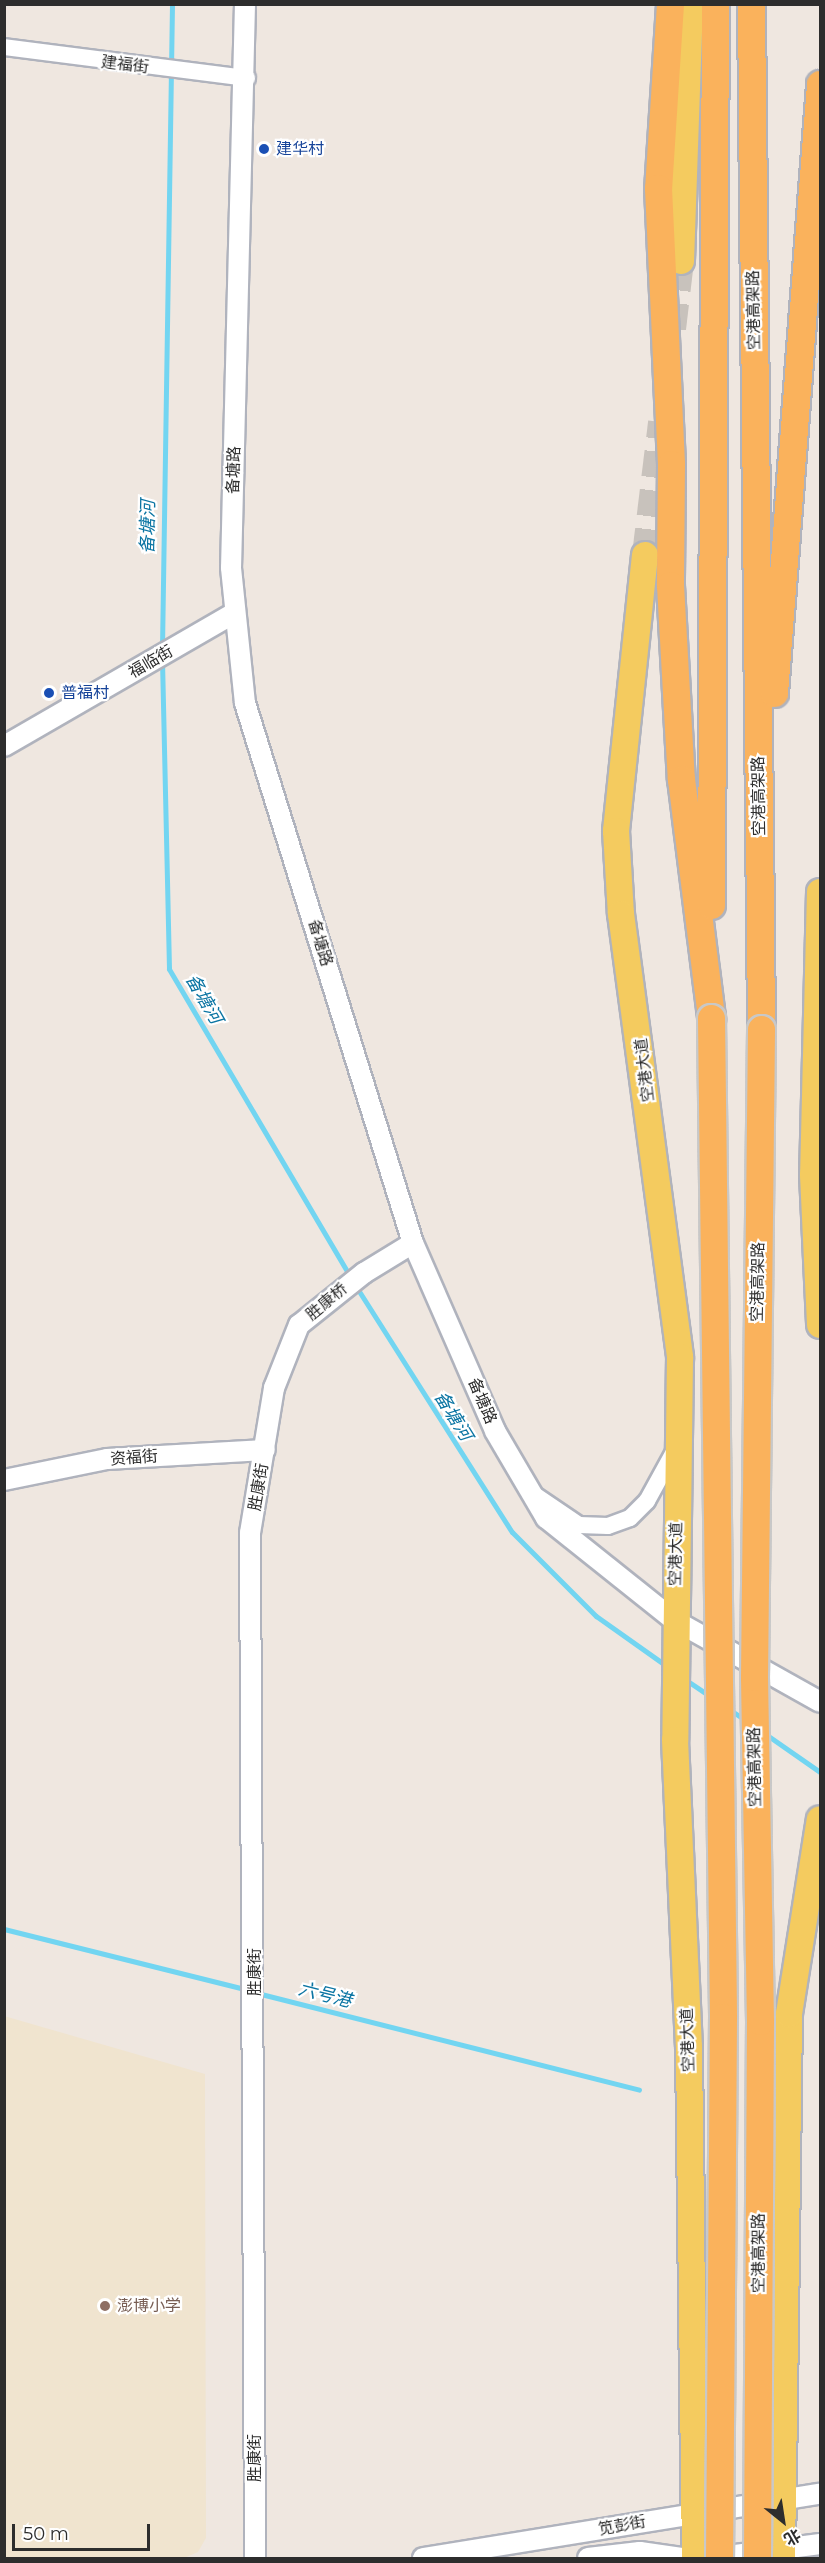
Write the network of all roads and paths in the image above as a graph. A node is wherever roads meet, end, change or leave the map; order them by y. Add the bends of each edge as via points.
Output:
1 (245, 4) edge
2 (651, 4) edge
3 (670, 4) edge
4 (690, 4) edge
5 (715, 4) edge
6 (751, 4) edge
7 (4, 47) edge
8 (247, 78) junction
9 (820, 84) edge
10 (657, 188) junction
11 (681, 261) tunnel mouth
12 (645, 555) tunnel mouth
13 (234, 613) junction
14 (4, 746) edge
15 (820, 892) edge
16 (711, 1018) junction
17 (761, 1029) junction
18 (413, 1244) junction
19 (820, 1325) edge
20 (274, 1388) joint
21 (678, 1444) junction
22 (265, 1450) junction
23 (4, 1480) edge
24 (527, 1488) junction
25 (674, 1620) junction
26 (820, 1702) edge
27 (820, 1819) edge
28 (820, 2494) edge
29 (783, 2496) junction
30 (695, 2511) junction
31 (820, 2544) edge
32 (774, 2556) edge
33 (255, 2559) edge
34 (423, 2559) edge
35 (588, 2559) edge
36 (682, 2559) edge
37 (695, 2559) edge
38 (712, 2559) edge
39 (718, 2559) edge

1 - 8 street, 备塘路
2 - 10 highway
3 - 10 highway
4 - 11 main road
5 - 16 highway
6 - 17 highway, 空港高架路
7 - 8 street, 建福街
8 - 13 street, 备塘路 via 231,568
9 - 17 highway via 772,735
10 - 16 highway via 675,696
12 - 21 main road, 空港大道 via 615,831 621,914 680,1357
13 - 14 street, 福临街
13 - 18 street, 备塘路 via 245,703
15 - 19 main road via 813,1175
16 - 39 highway, bridge via 723,2017
17 - 32 highway, 空港高架路, bridge via 754,1677
18 - 20 street, 胜康桥 via 364,1273 299,1325
18 - 24 street, 备塘路 via 495,1431
20 - 22 street, 胜康街
21 - 24 street via 647,1501 630,1518 608,1526 579,1525
21 - 25 main road, 空港大道
22 - 23 street, 资福街 via 107,1459
22 - 33 street, 胜康街 via 250,1533
24 - 25 street, 备塘路 via 546,1518 575,1545
25 - 26 street, 备塘路
25 - 30 main road, 空港大道 via 688,2047
27 - 29 main road via 789,2014
28 - 29 street, 笕彭街
29 - 30 street, 笕彭街
29 - 32 main road
30 - 34 street, 笕彭街
30 - 37 main road, 空港大道
31 - 32 street
32 - 38 street
35 - 36 street, 笕彭街 via 640,2552

